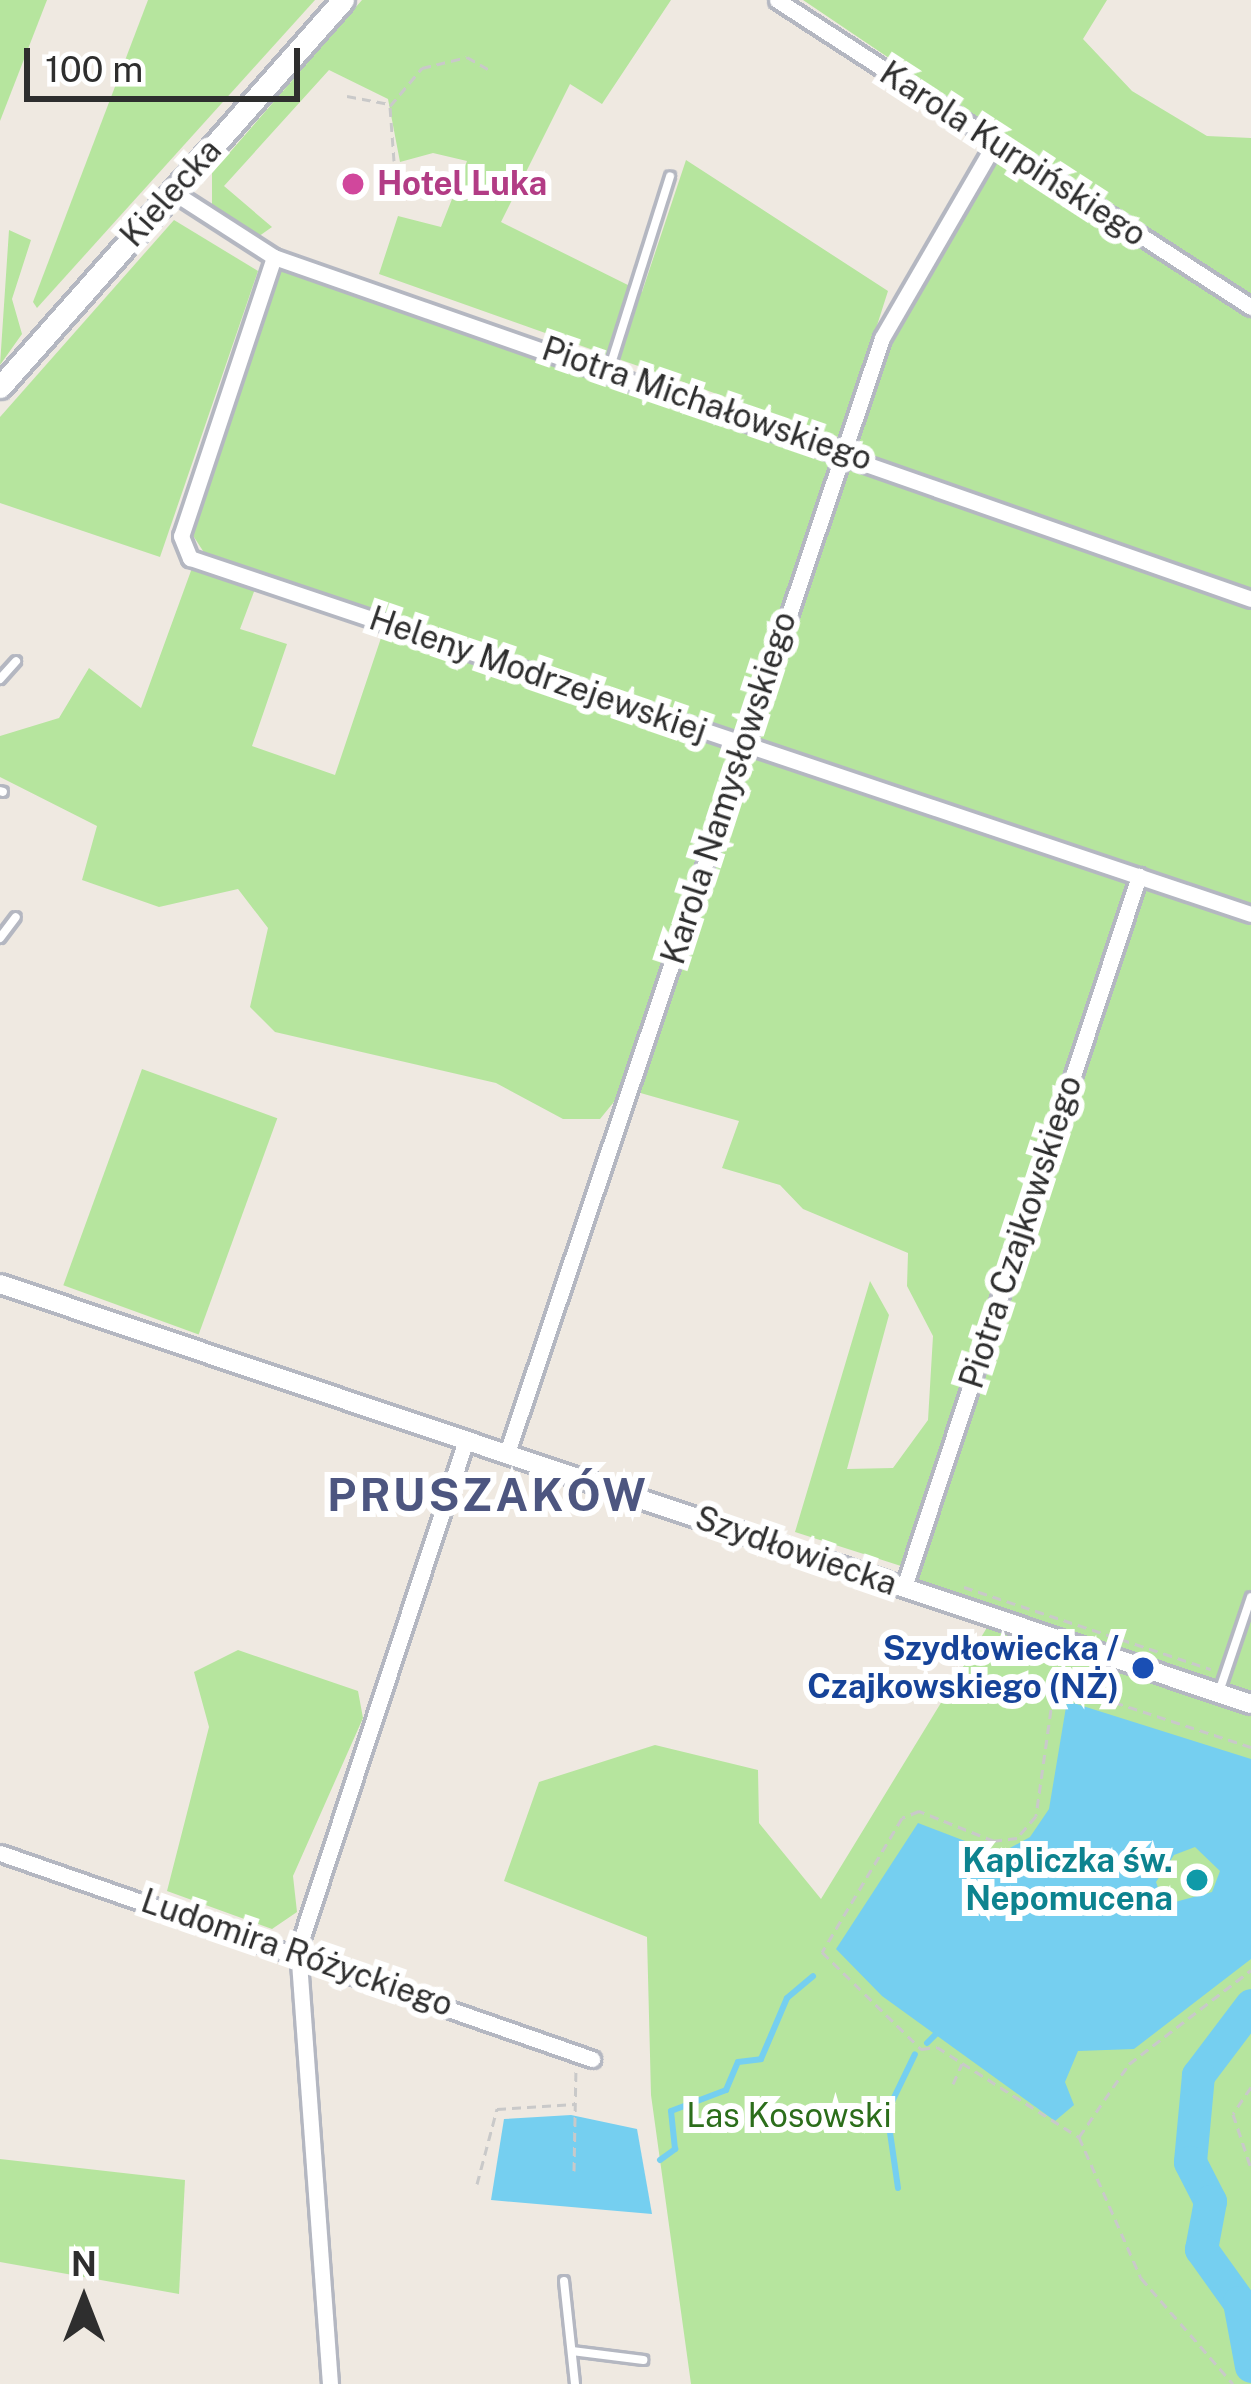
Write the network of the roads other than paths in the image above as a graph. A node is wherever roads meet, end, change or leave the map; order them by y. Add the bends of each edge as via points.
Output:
1 (343, 0) edge
2 (777, 0) edge
3 (995, 143) junction
4 (670, 176) dead end
5 (172, 191) junction
6 (274, 257) junction
7 (1251, 307) edge
8 (609, 370) junction
9 (0, 387) edge
10 (844, 451) junction
11 (1251, 598) edge
12 (16, 661) dead end
13 (0, 679) edge
14 (741, 743) junction
15 (1139, 876) junction
16 (1251, 914) edge
17 (16, 917) dead end
18 (0, 938) edge
19 (0, 1284) edge
20 (466, 1440) junction
21 (507, 1453) junction
22 (904, 1587) junction
23 (1251, 1597) edge
24 (1218, 1694) junction
25 (1251, 1704) edge
26 (0, 1852) edge
27 (298, 1949) junction
28 (584, 2056) road end
29 (564, 2282) dead end
30 (572, 2351) junction
31 (644, 2360) dead end
32 (330, 2384) edge
33 (575, 2384) edge

1 - 5 main road, Kielecka
2 - 3 street, Karola Kurpińskiego
3 - 7 street, Karola Kurpińskiego
3 - 10 street, Karola Namysłowskiego via 900,295
4 - 8 lane
5 - 6 street, Piotra Michałowskiego
5 - 9 main road, Kielecka
6 - 8 street, Piotra Michałowskiego
6 - 14 street, Heleny Modrzejewskiej via 182,536 190,558
8 - 10 street, Piotra Michałowskiego
10 - 11 street, Piotra Michałowskiego
10 - 14 street, Karola Namysłowskiego
12 - 13 lane
14 - 15 street, Heleny Modrzejewskiej
14 - 21 street, Karola Namysłowskiego
15 - 16 street, Heleny Modrzejewskiej
15 - 22 street, Piotra Czajkowskiego
17 - 18 lane
19 - 20 street, Szydłowiecka
20 - 21 street, Szydłowiecka
20 - 27 street
21 - 22 street, Szydłowiecka
22 - 24 street, Szydłowiecka
23 - 24 lane
24 - 25 street, Szydłowiecka
26 - 27 street, Ludomira Różyckiego
27 - 28 street, Ludomira Różyckiego
27 - 32 street
29 - 30 lane
30 - 31 lane
30 - 33 lane

